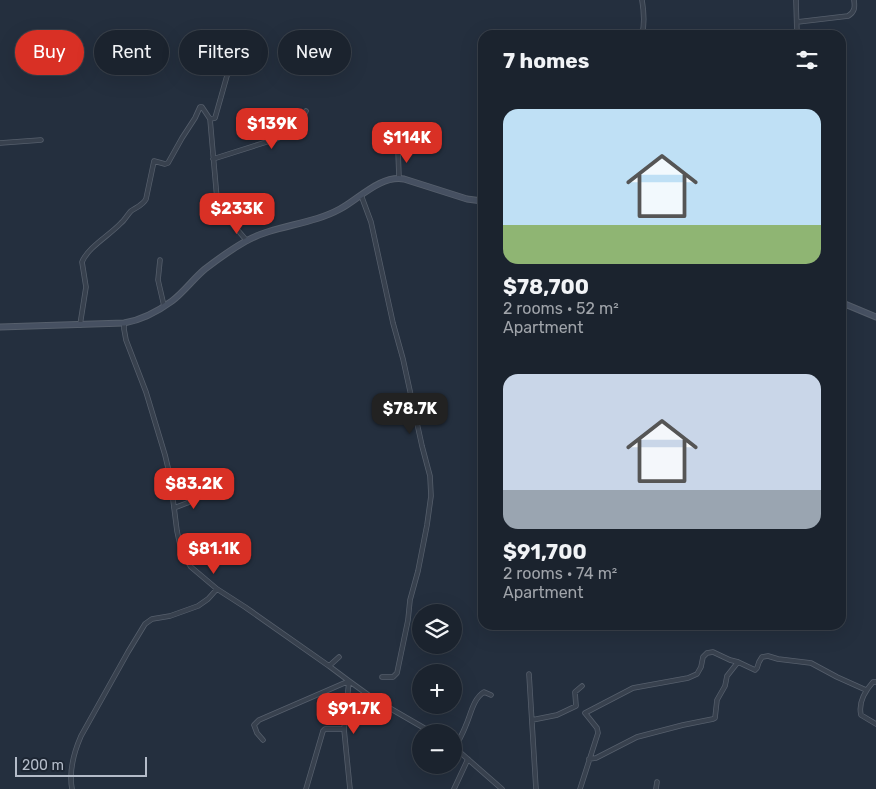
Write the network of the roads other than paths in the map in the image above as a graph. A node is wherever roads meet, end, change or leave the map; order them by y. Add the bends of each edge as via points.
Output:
1 (642, 0) edge
2 (796, 0) edge
3 (854, 0) edge
4 (797, 22) junction
5 (643, 30) edge
6 (798, 30) edge
7 (227, 75) edge
8 (306, 110) dead end
9 (210, 119) junction
10 (41, 140) dead end
11 (0, 143) edge
12 (398, 149) dead end
13 (213, 159) junction
14 (399, 178) junction
15 (361, 195) junction
16 (478, 200) edge
17 (247, 241) junction
18 (160, 260) dead end
19 (846, 304) edge
20 (164, 306) junction
21 (876, 317) edge
22 (124, 324) junction
23 (80, 325) junction
24 (0, 327) edge
25 (206, 492) dead end
26 (174, 508) junction
27 (217, 590) junction
28 (339, 657) dead end
29 (738, 662) junction
30 (329, 666) junction
31 (529, 674) dead end
32 (382, 677) dead end
33 (349, 681) junction
34 (876, 682) edge
35 (582, 686) dead end
36 (866, 690) junction
37 (491, 695) dead end
38 (576, 706) junction
39 (585, 713) junction
40 (532, 720) junction
41 (417, 724) edge
42 (876, 724) edge
43 (344, 729) junction
44 (462, 733) edge
45 (263, 740) dead end
46 (462, 753) edge
47 (468, 758) junction
48 (589, 759) junction
49 (656, 782) dead end
50 (72, 789) edge
51 (306, 789) edge
52 (350, 789) edge
53 (454, 789) edge
54 (502, 789) edge
55 (536, 789) edge
56 (580, 789) edge
57 (656, 789) edge

1 - 5 street
2 - 4 street
3 - 4 street via 854,9 848,16
4 - 6 street
7 - 9 street via 214,118
8 - 13 street via 296,130
9 - 13 street
9 - 23 street via 200,107 168,163 154,160 144,203 83,259 86,287
10 - 11 street
12 - 14 street
13 - 17 street via 219,206
14 - 15 street
14 - 16 street
15 - 17 street via 330,214
15 - 32 street via 403,359 430,476 431,496 397,673 393,677
17 - 20 street via 204,270
18 - 20 street via 158,280
19 - 21 street
20 - 22 street
22 - 23 street
22 - 26 street via 128,346 166,455
23 - 24 street
25 - 26 street
26 - 27 street via 183,554 191,567
27 - 30 street
27 - 50 street via 198,606 145,624 81,736 71,773
28 - 30 street
29 - 36 street via 755,670 762,657 768,656 810,663
29 - 39 street via 713,652 707,653 697,674 633,688
29 - 48 street via 727,676 717,700 715,718 637,737
30 - 33 street
31 - 40 street
33 - 41 street
33 - 43 street
33 - 45 street via 259,720 254,725
34 - 36 street
35 - 38 street via 575,692
36 - 42 street via 860,714
37 - 44 street via 484,692 480,695
38 - 39 street
38 - 40 street via 557,715
39 - 48 street via 598,733
40 - 55 street
43 - 51 street via 323,731
43 - 52 street
46 - 47 street
47 - 53 street
47 - 54 street
48 - 56 street
49 - 57 street

